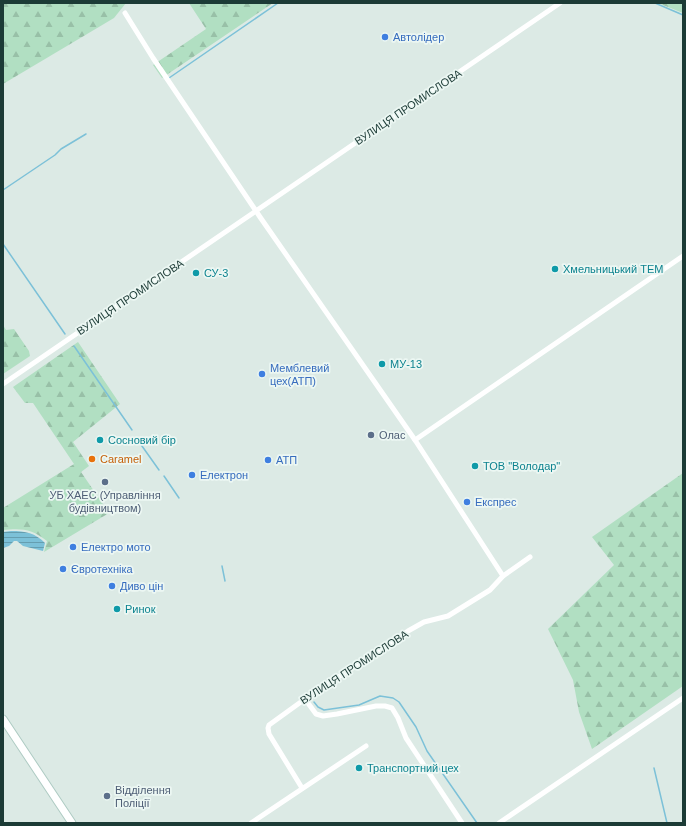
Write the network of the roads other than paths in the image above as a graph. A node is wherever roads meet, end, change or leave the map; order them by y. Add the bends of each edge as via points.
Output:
1 (560, 3) edge
2 (125, 13) dead end
3 (256, 210) junction
4 (683, 256) edge
5 (3, 384) edge
6 (415, 440) junction
7 (530, 557) dead end
8 (503, 576) junction
9 (683, 698) edge
10 (305, 699) junction
11 (3, 719) edge
12 (366, 746) dead end
13 (302, 788) junction
14 (72, 823) edge
15 (251, 823) edge
16 (462, 823) edge
17 (499, 823) edge

1 - 3 street, ВУЛИЦЯ ПРОМИСЛОВА
2 - 3 street
3 - 5 street, ВУЛИЦЯ ПРОМИСЛОВА
3 - 6 street
4 - 6 street
6 - 8 street
7 - 8 street, ВУЛИЦЯ ПРОМИСЛОВА
8 - 10 street, ВУЛИЦЯ ПРОМИСЛОВА via 490,590 448,616 424,622
9 - 17 street
10 - 13 street, ВУЛИЦЯ ПРОМИСЛОВА via 271,724 268,730
10 - 16 street via 316,714 323,716 376,706 392,708 406,738
11 - 14 main road
12 - 13 street
13 - 15 street

